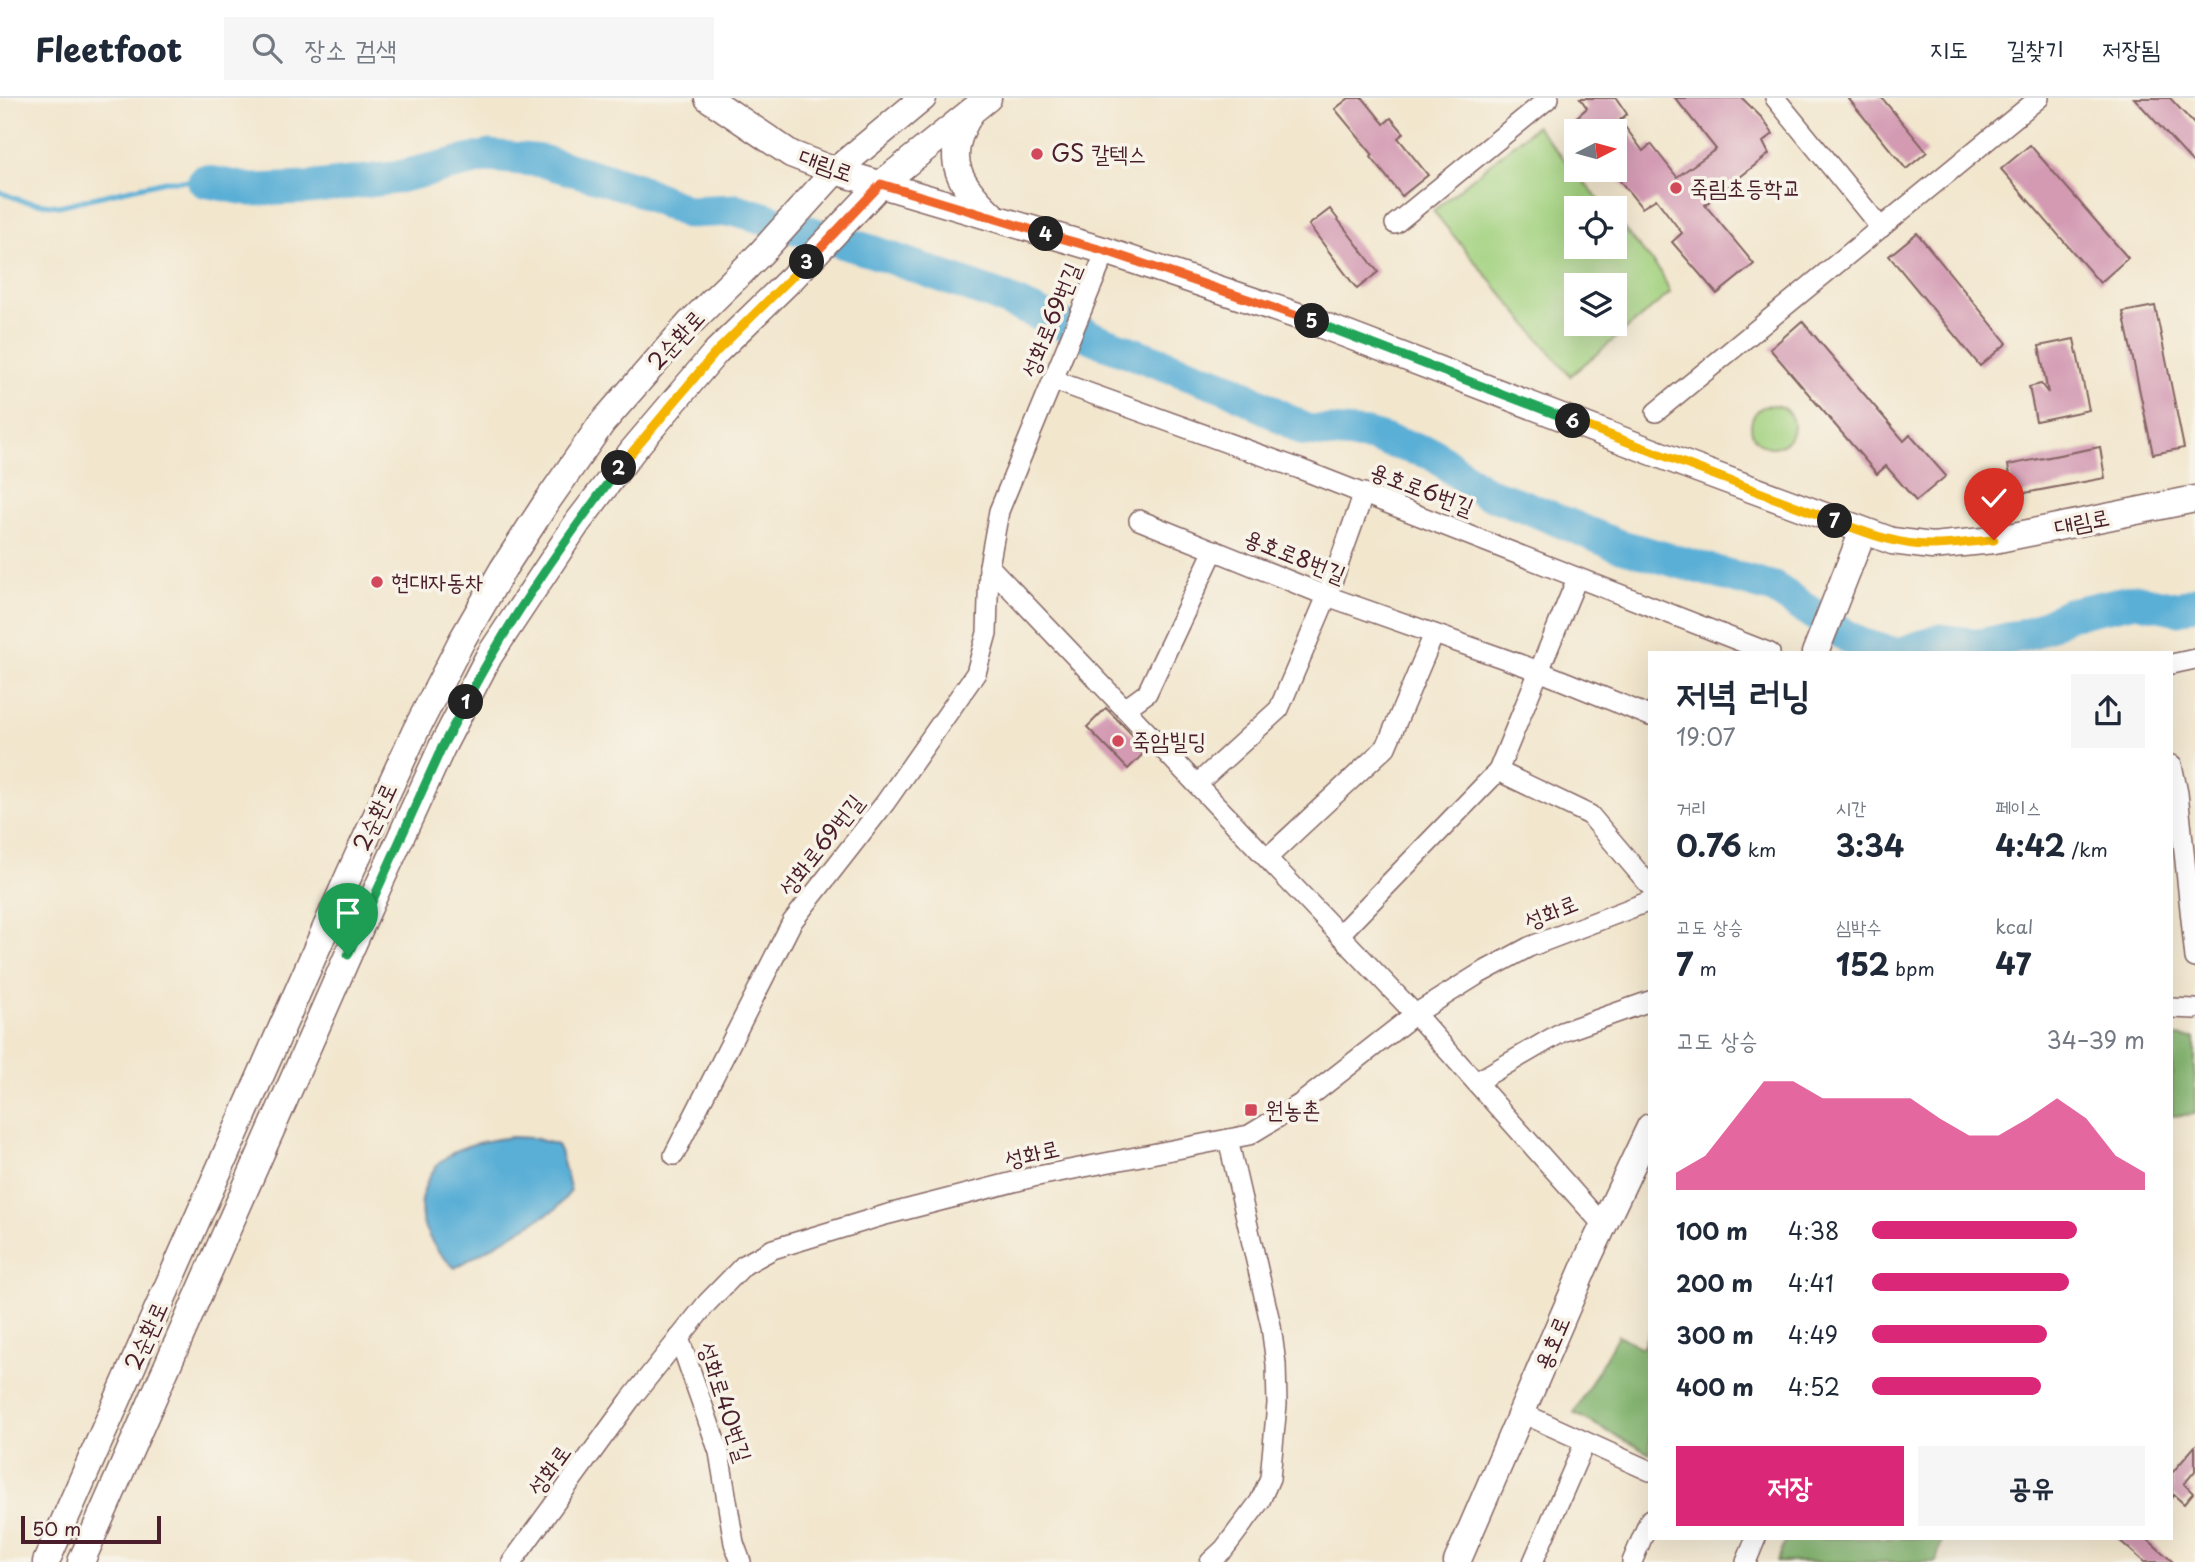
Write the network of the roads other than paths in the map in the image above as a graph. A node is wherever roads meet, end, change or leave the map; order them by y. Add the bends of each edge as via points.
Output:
1 (708, 98) edge
2 (923, 98) edge
3 (1549, 98) edge
4 (1775, 98) edge
5 (2039, 98) edge
6 (980, 104) edge
7 (835, 170) junction
8 (881, 184) junction
9 (997, 219) junction
10 (1395, 224) dead end
11 (1881, 228) junction
12 (1106, 251) junction
13 (1053, 380) junction
14 (1656, 412) dead end
15 (1364, 493) junction
16 (2195, 499) edge
17 (1139, 520) dead end
18 (1863, 531) junction
19 (1214, 550) junction
20 (989, 566) junction
21 (1576, 581) dead end
22 (1326, 596) junction
23 (1434, 634) junction
24 (1765, 651) edge
25 (1816, 651) edge
26 (2195, 659) edge
27 (2173, 664) edge
28 (1539, 671) junction
29 (1125, 709) junction
30 (1648, 715) edge
31 (2173, 768) edge
32 (1497, 771) junction
33 (1197, 784) junction
34 (2182, 793) edge
35 (1267, 858) junction
36 (2185, 878) edge
37 (1648, 884) edge
38 (1648, 902) edge
39 (1340, 934) junction
40 (2195, 958) edge
41 (1648, 1003) edge
42 (2173, 1007) edge
43 (2195, 1009) edge
44 (1415, 1014) junction
45 (1476, 1082) junction
46 (1648, 1131) edge
47 (1228, 1139) junction
48 (674, 1155) dead end
49 (1603, 1226) junction
50 (679, 1338) junction
51 (1522, 1413) junction
52 (1585, 1442) junction
53 (1648, 1470) edge
54 (1648, 1524) edge
55 (1755, 1540) edge
56 (47, 1562) edge
57 (81, 1562) edge
58 (512, 1562) edge
59 (741, 1562) edge
60 (1210, 1562) edge
61 (1457, 1562) edge
62 (1532, 1562) edge
63 (1632, 1562) edge
64 (1746, 1562) edge

1 - 7 street, 대림로 via 791,153
2 - 7 street
3 - 10 street
4 - 11 street
5 - 11 street
6 - 8 street
6 - 9 street via 959,134 956,163 968,191
7 - 8 street, 대림로
7 - 56 street, 2순환로 via 689,324 603,423 540,511 462,640 350,873
8 - 9 street, 대림로
8 - 57 street, 2순환로 via 716,352 633,450 489,656 372,900
9 - 12 street, 대림로
11 - 14 street
12 - 13 street, 성화로69번길
12 - 18 street, 대림로 via 1301,317
13 - 15 street, 용호로6번길
13 - 20 street, 성화로69번길 via 999,511
15 - 22 street
15 - 24 street, 용호로6번길
16 - 18 street, 대림로 via 1994,540 1932,546 1892,541
17 - 19 street, 용호로8번길
18 - 25 street
19 - 22 street, 용호로8번길
19 - 29 street via 1147,693
20 - 29 street
20 - 48 street, 성화로69번길 via 988,633 976,673 885,803 792,922
21 - 28 street
22 - 23 street, 용호로8번길
22 - 33 street via 1279,709
23 - 28 street, 용호로8번길
23 - 35 street via 1387,747
26 - 27 street
28 - 30 street, 용호로8번길
28 - 32 street
29 - 33 street
31 - 34 street
32 - 37 street via 1590,815
32 - 39 street
33 - 35 street
34 - 36 street
35 - 39 street
36 - 40 street
38 - 44 street, 성화로 via 1529,947
39 - 44 street
41 - 45 street via 1562,1032
42 - 43 street
44 - 45 street
44 - 47 street, 성화로 via 1300,1104 1249,1135
45 - 49 street
46 - 49 street, 용호로
47 - 50 street, 성화로 via 1033,1177 773,1249 744,1265
47 - 60 street via 1271,1326 1277,1404 1270,1478 1260,1501
49 - 51 street, 용호로
50 - 58 street, 성화로
50 - 59 street, 성화로40번길 via 719,1452
51 - 52 street
51 - 61 street, 용호로
52 - 53 street
52 - 62 street
54 - 63 street
55 - 64 street

